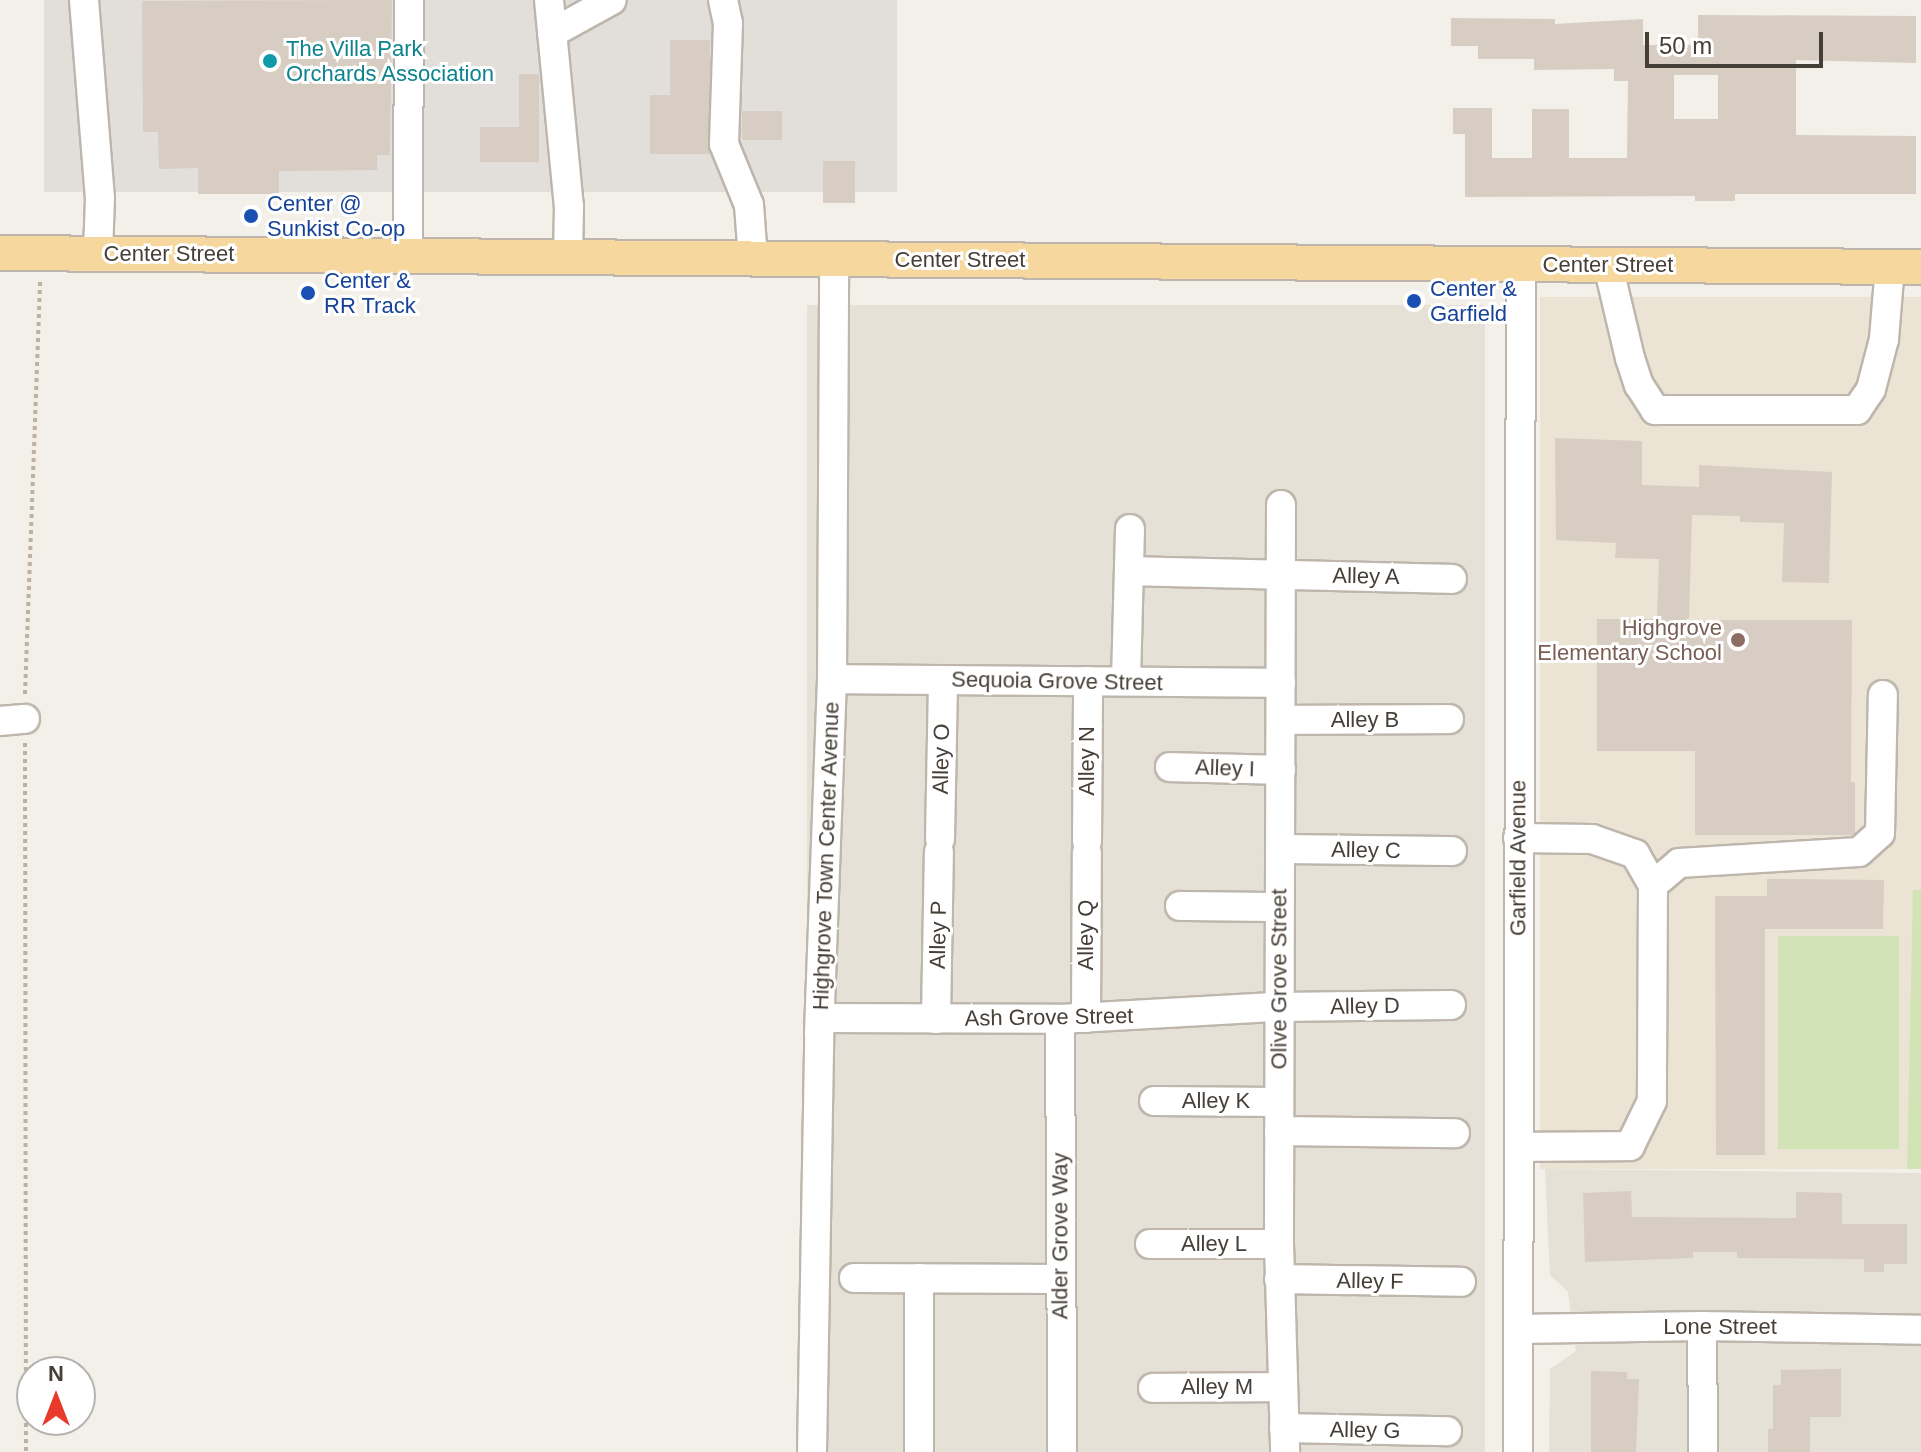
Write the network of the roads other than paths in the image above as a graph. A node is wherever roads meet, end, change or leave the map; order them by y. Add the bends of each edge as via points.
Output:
1 (84, 0) edge
2 (409, 0) edge
3 (549, 0) edge
4 (612, 0) edge
5 (723, 0) edge
6 (552, 33) junction
7 (0, 253) edge
8 (98, 253) junction
9 (408, 256) junction
10 (568, 257) junction
11 (753, 259) junction
12 (834, 259) junction
13 (1521, 265) junction
14 (1608, 265) junction
15 (1906, 266) edge
16 (1281, 505) dead end
17 (1130, 529) dead end
18 (1130, 571) junction
19 (1281, 574) junction
20 (1452, 579) dead end
21 (832, 679) junction
22 (943, 680) junction
23 (1088, 681) junction
24 (1126, 681) junction
25 (1281, 683) junction
26 (1883, 695) dead end
27 (1449, 719) dead end
28 (1281, 720) junction
29 (1170, 767) dead end
30 (1281, 770) junction
31 (1518, 838) junction
32 (940, 845) joint
33 (1087, 847) joint
34 (1280, 849) junction
35 (1452, 851) dead end
36 (1653, 885) junction
37 (1180, 906) dead end
38 (1279, 907) junction
39 (1451, 1005) dead end
40 (1278, 1007) junction
41 (820, 1018) junction
42 (936, 1019) junction
43 (1073, 1019) junction
44 (1154, 1101) dead end
45 (1279, 1102) junction
46 (1279, 1131) junction
47 (1455, 1133) dead end
48 (1519, 1147) junction
49 (1150, 1244) dead end
50 (1279, 1244) junction
51 (854, 1278) dead end
52 (919, 1278) junction
53 (1060, 1279) junction
54 (1279, 1279) junction
55 (1461, 1282) dead end
56 (1702, 1326) junction
57 (1518, 1329) junction
58 (1921, 1330) edge
59 (1281, 1387) junction
60 (1153, 1388) dead end
61 (1447, 1431) dead end
62 (1285, 1440) edge
63 (812, 1452) edge
64 (919, 1452) edge
65 (1062, 1452) edge
66 (1518, 1452) edge
67 (1703, 1452) edge

1 - 8 street via 100,198
2 - 9 street
3 - 6 street
4 - 6 street
5 - 11 street via 728,23 724,144 749,205
6 - 10 street
7 - 8 main road, Center Street
8 - 9 main road, Center Street
9 - 10 main road, Center Street
10 - 11 main road, Center Street
11 - 12 main road, Center Street
12 - 13 main road, Center Street
12 - 21 street, Highgrove Town Center Avenue
13 - 14 main road, Center Street
13 - 31 street, Garfield Avenue
14 - 15 main road, Center Street
14 - 15 street via 1630,358 1655,410 1857,410 1871,389
16 - 19 street, Olive Grove Street
17 - 18 street
18 - 19 street, Alley A
18 - 24 street
19 - 20 street, Alley A
19 - 25 street, Olive Grove Street
21 - 22 street, Sequoia Grove Street
21 - 41 street, Highgrove Town Center Avenue
22 - 23 street, Sequoia Grove Street
22 - 32 street, Alley O
23 - 24 street, Sequoia Grove Street
23 - 33 street, Alley N
24 - 25 street, Sequoia Grove Street
25 - 28 street, Olive Grove Street
26 - 36 street via 1880,833 1859,852 1679,863
27 - 28 street, Alley B
28 - 30 street, Olive Grove Street
29 - 30 street, Alley I
30 - 34 street, Olive Grove Street
31 - 36 street via 1592,839 1635,854
31 - 48 street, Garfield Avenue
32 - 42 street, Alley P
33 - 43 street, Alley Q
34 - 35 street, Alley C
34 - 38 street, Olive Grove Street
36 - 48 street via 1652,1101 1630,1146
37 - 38 street
38 - 40 street, Olive Grove Street
39 - 40 street, Alley D
40 - 43 street, Ash Grove Street
40 - 45 street, Olive Grove Street
41 - 42 street, Ash Grove Street
41 - 63 street, Highgrove Town Center Avenue
42 - 43 street, Ash Grove Street
43 - 53 street, Alder Grove Way
44 - 45 street, Alley K
45 - 46 street, Olive Grove Street
46 - 47 street
46 - 50 street, Olive Grove Street
48 - 57 street, Garfield Avenue
49 - 50 street, Alley L
50 - 54 street, Olive Grove Street
51 - 52 street
52 - 53 street
52 - 64 street
53 - 65 street, Alder Grove Way
54 - 55 street, Alley F
54 - 59 street, Olive Grove Street
56 - 57 street, Lone Street
56 - 58 street, Lone Street
56 - 67 street
57 - 66 street, Garfield Avenue
59 - 60 street, Alley M
59 - 62 street, Olive Grove Street
61 - 62 street, Alley G

